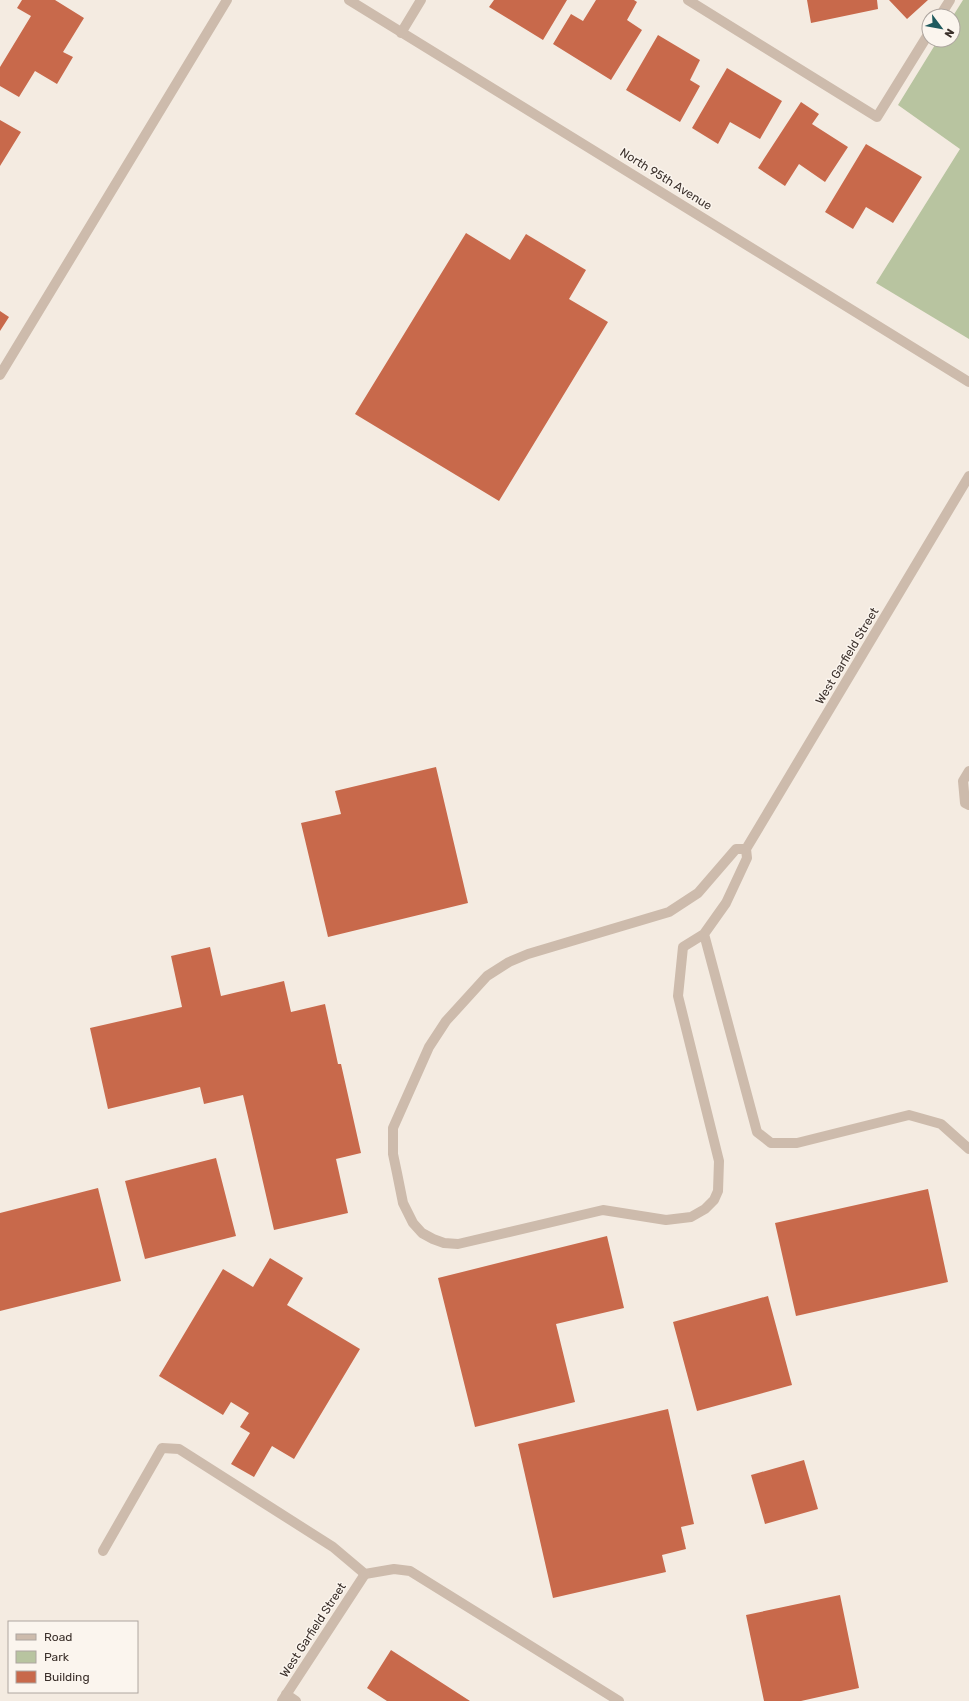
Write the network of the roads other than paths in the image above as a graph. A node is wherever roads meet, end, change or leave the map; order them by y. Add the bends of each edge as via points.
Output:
1 (227, 0) edge
2 (349, 0) edge
3 (421, 0) edge
4 (688, 0) edge
5 (401, 32) junction
6 (921, 46) edge
7 (0, 375) edge
8 (969, 382) edge
9 (969, 476) edge
10 (969, 771) edge
11 (969, 805) edge
12 (746, 849) junction
13 (704, 934) junction
14 (969, 1149) edge
15 (102, 1551) dead end
16 (365, 1574) junction
17 (284, 1698) edge
18 (296, 1701) edge
19 (619, 1701) edge

1 - 7 street
2 - 5 street, North 95th Avenue
3 - 5 street
4 - 6 street via 877,116
5 - 8 street, North 95th Avenue
9 - 12 street, West Garfield Street
10 - 11 street via 963,781 965,803
12 - 13 street via 747,858 726,902
12 - 13 street via 736,849 698,893 669,912 509,962 487,976 446,1021 429,1047 393,1128 393,1154 403,1203 413,1223 422,1233 444,1243 458,1244 603,1210 645,1217 691,1217 714,1200 718,1191 719,1162 678,996 683,947
13 - 14 street via 757,1132 772,1143 798,1143 909,1115 941,1124
15 - 16 street via 162,1448 179,1449 333,1546
16 - 17 street, West Garfield Street
16 - 19 street via 394,1569 410,1571
17 - 18 street

